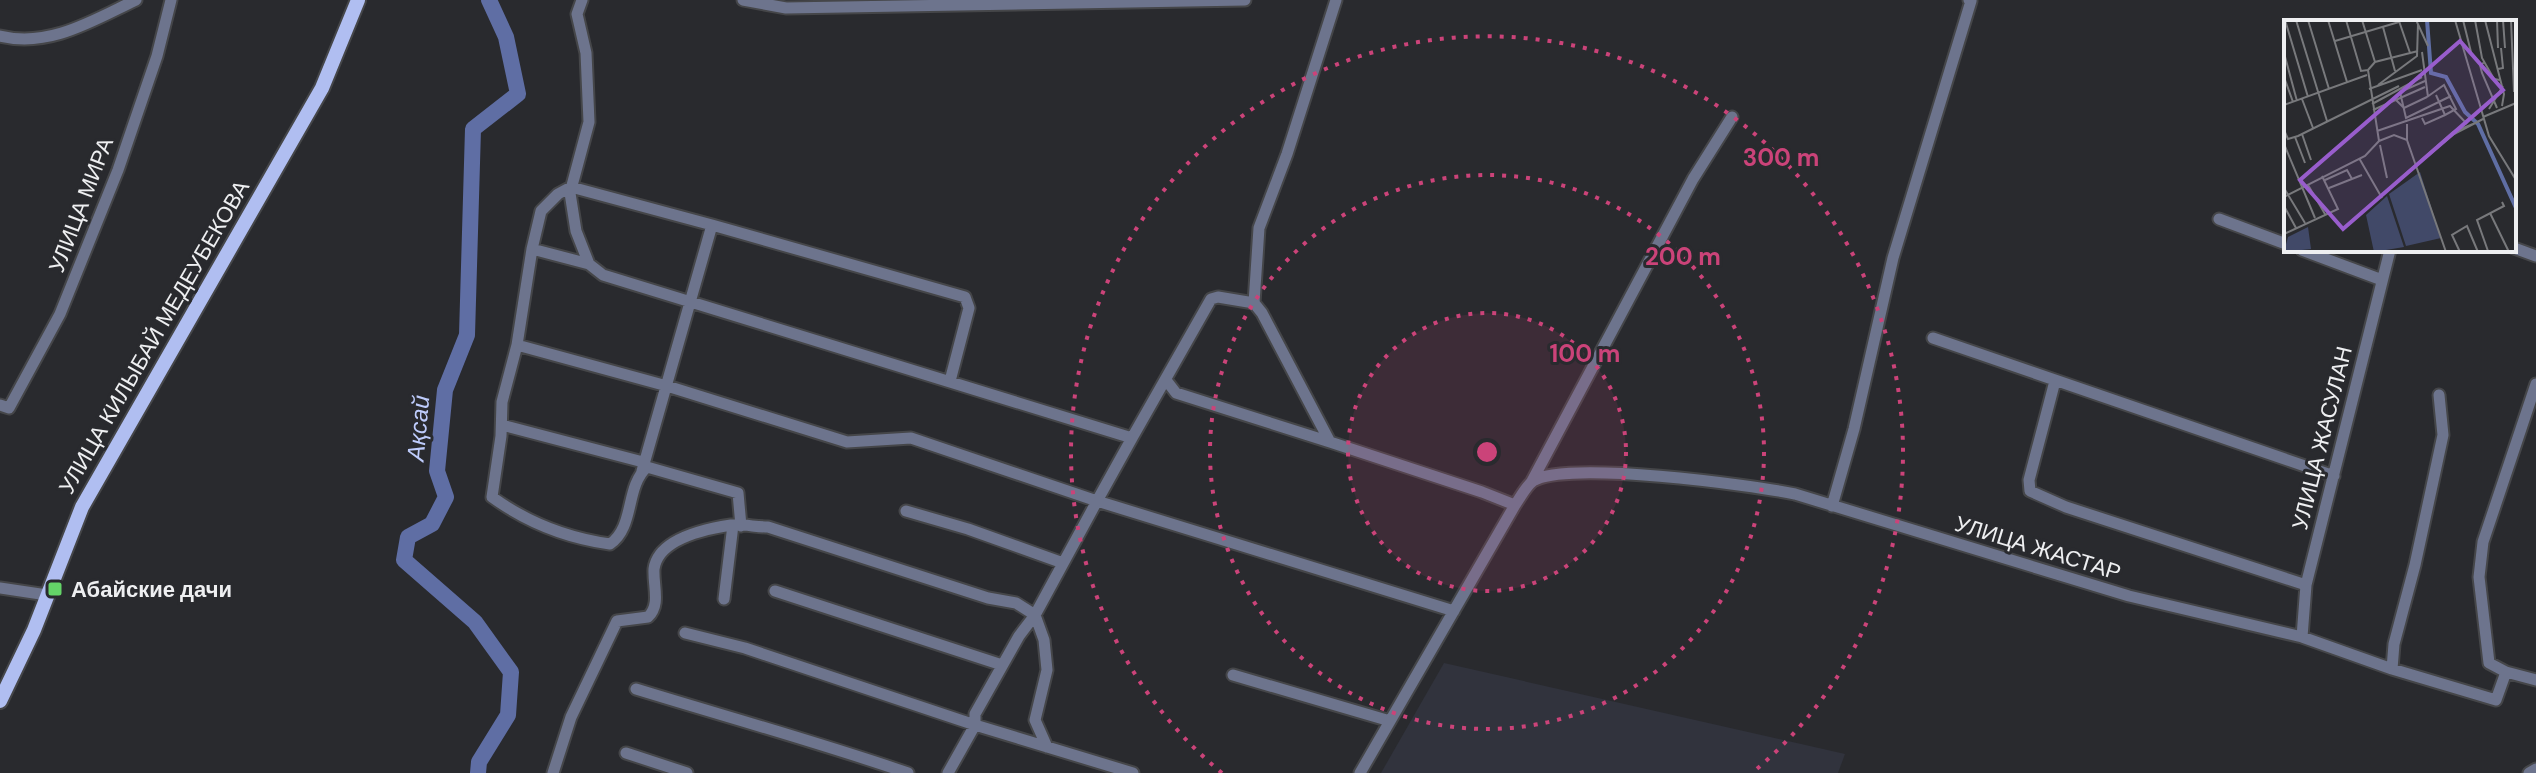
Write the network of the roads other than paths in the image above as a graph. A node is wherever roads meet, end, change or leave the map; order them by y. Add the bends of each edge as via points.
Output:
1 (136, 0) edge
2 (171, 0) edge
3 (358, 0) edge
4 (582, 0) edge
5 (743, 0) edge
6 (1245, 0) edge
7 (1336, 0) edge
8 (1969, 0) edge
9 (0, 36) edge
10 (1732, 117) dead end
11 (571, 187) junction
12 (2219, 219) dead end
13 (712, 225) junction
14 (2284, 243) edge
15 (532, 249) junction
16 (2516, 249) edge
17 (2307, 252) edge
18 (2389, 252) edge
19 (2536, 256) edge
20 (589, 264) junction
21 (2382, 280) junction
22 (690, 303) junction
23 (1254, 303) junction
24 (1933, 338) dead end
25 (517, 345) junction
26 (1166, 380) junction
27 (950, 381) junction
28 (2055, 381) junction
29 (2536, 384) edge
30 (667, 386) junction
31 (2439, 395) dead end
32 (0, 405) edge
33 (502, 425) junction
34 (1132, 438) junction
35 (1330, 442) junction
36 (643, 466) junction
37 (2334, 476) junction
38 (1532, 481) junction
39 (1097, 501) junction
40 (1515, 505) junction
41 (1832, 506) junction
42 (906, 511) dead end
43 (737, 525) junction
44 (1063, 563) junction
45 (2306, 585) junction
46 (0, 588) edge
47 (775, 591) dead end
48 (47, 595) junction
49 (724, 599) dead end
50 (1454, 611) junction
51 (1035, 615) junction
52 (685, 633) dead end
53 (2302, 637) junction
54 (1002, 665) junction
55 (2392, 669) junction
56 (2506, 672) junction
57 (1233, 675) dead end
58 (2536, 680) edge
59 (636, 689) dead end
60 (0, 701) edge
61 (1390, 721) junction
62 (975, 725) junction
63 (1047, 747) junction
64 (626, 753) dead end
65 (2536, 769) edge
66 (553, 773) edge
67 (687, 773) edge
68 (908, 773) edge
69 (948, 773) edge
70 (1133, 773) edge
71 (1360, 773) edge
72 (2529, 773) edge

1 - 9 street via 69,32 22,41
2 - 32 street, УЛИЦА МИРА via 118,170 60,314 9,408
3 - 48 main road, УЛИЦА КИЛЫБАЙ МЕДЕУБЕКОВА via 322,88 82,507
4 - 11 street via 577,14 586,53 589,122
5 - 6 street via 786,8
7 - 23 street via 1259,228
8 - 41 street via 1893,258
10 - 38 street via 1693,179
11 - 13 street
11 - 15 street via 541,211
11 - 20 street via 576,231
12 - 14 street
13 - 22 street
13 - 27 street via 965,297 969,308
15 - 20 street
15 - 25 street
16 - 19 street
17 - 21 street
18 - 21 street, УЛИЦА ЖАСУЛАН
20 - 22 street via 603,275
21 - 37 street, УЛИЦА ЖАСУЛАН
22 - 27 street
22 - 30 street
23 - 26 street via 1211,299
23 - 35 street
24 - 28 street
25 - 30 street
25 - 33 street via 502,402
26 - 34 street
26 - 35 street via 1176,393
27 - 34 street
28 - 37 street
28 - 45 street via 2030,491
29 - 56 street via 2483,542 2479,577 2488,660
30 - 36 street
30 - 39 street via 847,442 911,438
31 - 55 street via 2443,435
33 - 36 street
33 - 36 street via 492,497 519,517 587,541 610,544 621,537
34 - 39 street
35 - 40 street
36 - 43 street via 738,493
37 - 45 street, УЛИЦА ЖАСУЛАН
38 - 40 street
38 - 41 street, УЛИЦА ЖАСТАР via 1560,472 1683,479 1757,486
39 - 44 street
39 - 50 street
40 - 50 street
41 - 53 street, УЛИЦА ЖАСТАР via 2129,596
42 - 44 street
43 - 49 street
43 - 51 street via 768,527 1016,603
43 - 66 street via 682,538 659,554 655,609 648,617 617,621 571,717
44 - 51 street
45 - 53 street, УЛИЦА ЖАСУЛАН
46 - 48 street
47 - 54 street
48 - 60 main road, УЛИЦА КИЛЫБАЙ МЕДЕУБЕКОВА
50 - 61 street
51 - 54 street
51 - 63 street via 1047,670 1035,720
52 - 62 street
53 - 55 street, УЛИЦА ЖАСТАР
54 - 62 street via 975,714
55 - 56 street, УЛИЦА ЖАСТАР via 2496,700
56 - 58 street
57 - 61 street
59 - 68 street
61 - 71 street
62 - 63 street
62 - 69 street
63 - 70 street
64 - 67 street
65 - 72 street

